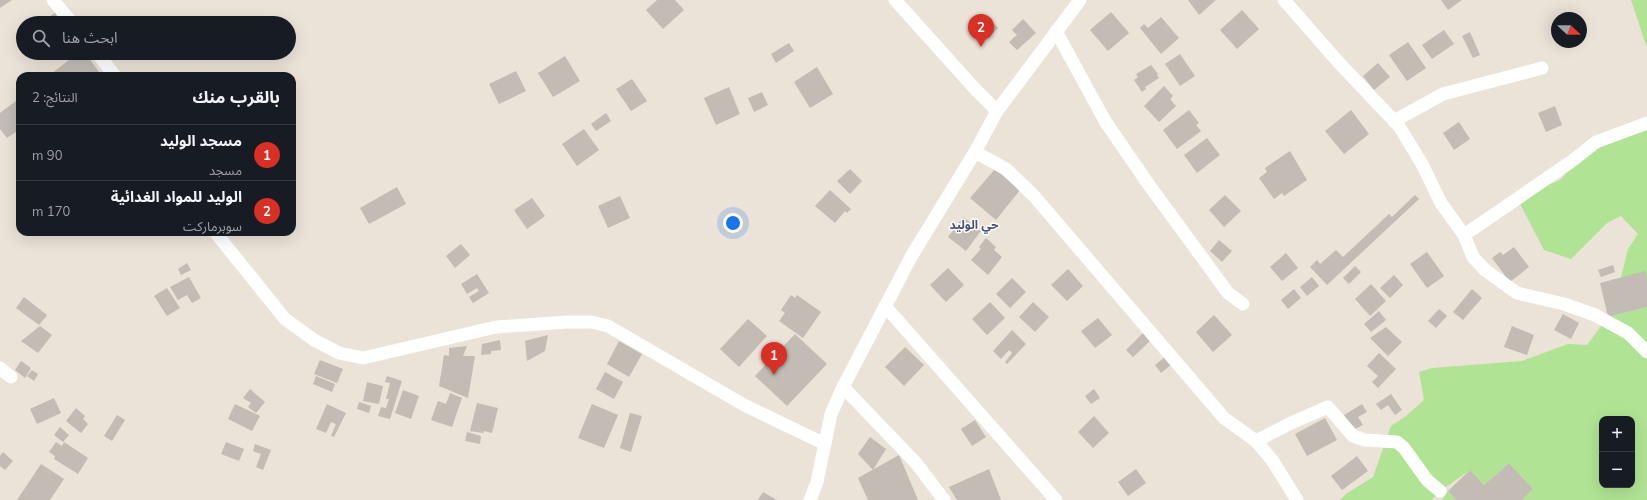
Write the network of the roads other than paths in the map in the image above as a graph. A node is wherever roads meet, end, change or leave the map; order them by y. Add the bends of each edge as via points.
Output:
1 (52, 0) edge
2 (895, 0) edge
3 (1080, 0) edge
4 (1284, 0) edge
5 (66, 16) edge
6 (1056, 31) junction
7 (102, 60) edge
8 (1542, 68) dead end
9 (112, 72) edge
10 (998, 111) junction
11 (1394, 121) junction
12 (1647, 123) edge
13 (975, 152) junction
14 (1464, 235) junction
15 (217, 236) edge
16 (1243, 304) dead end
17 (885, 306) junction
18 (1647, 352) edge
19 (0, 368) edge
20 (11, 377) dead end
21 (843, 387) junction
22 (1256, 441) junction
23 (825, 444) junction
24 (1440, 491) dead end
25 (810, 500) edge
26 (944, 500) edge
27 (1056, 500) edge
28 (1297, 500) edge

1 - 5 street
2 - 10 street
3 - 6 street
4 - 11 street
6 - 10 street
6 - 16 street via 1105,121 1228,293
7 - 9 street
8 - 11 street via 1443,94
10 - 13 street
11 - 14 street via 1422,164 1441,203
12 - 14 street via 1596,142
13 - 17 street via 911,257
13 - 22 street via 1006,169 1034,196 1224,418
14 - 18 street via 1473,257 1481,266 1517,293 1564,304 1595,315 1628,333
15 - 23 street via 285,319 314,340 339,353 363,358 496,326 591,322 608,326 744,405
17 - 21 street
17 - 27 street
19 - 20 street
21 - 23 street via 832,414
21 - 26 street via 916,463
22 - 24 street via 1328,407 1353,436 1365,440 1397,442 1427,480
22 - 28 street via 1272,460
23 - 25 street via 817,482

